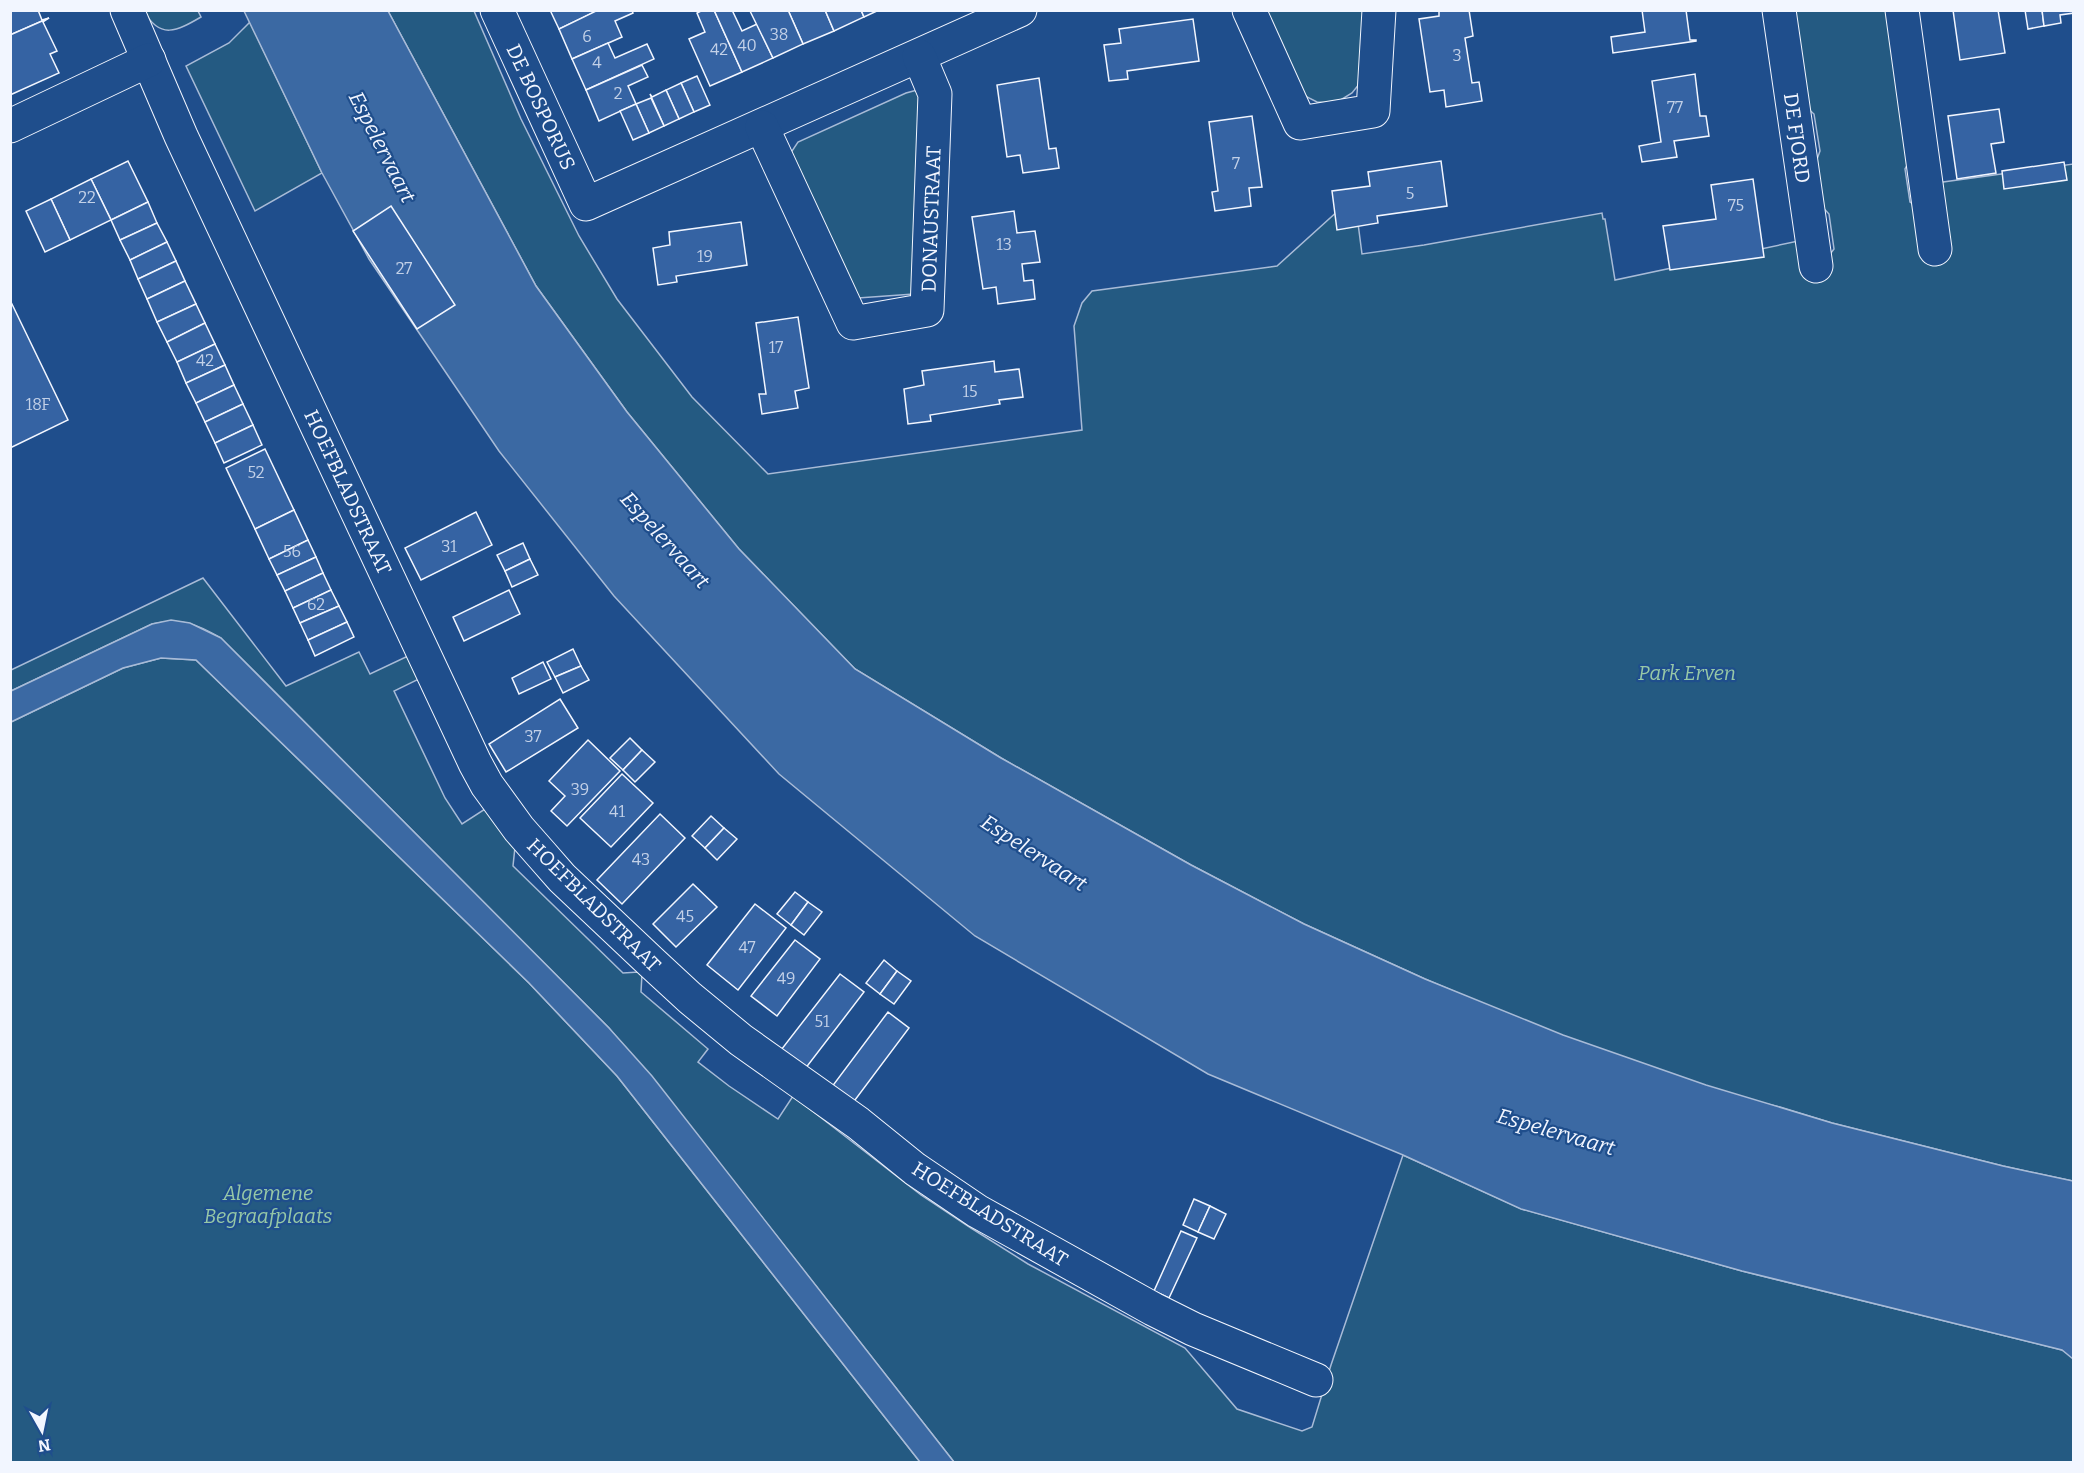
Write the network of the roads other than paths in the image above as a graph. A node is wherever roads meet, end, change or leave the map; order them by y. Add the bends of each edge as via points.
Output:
1 (128, 10) edge
2 (497, 10) edge
3 (1020, 10) edge
4 (1249, 10) edge
5 (1379, 10) edge
6 (1779, 10) edge
7 (1902, 10) edge
8 (919, 56) junction
9 (148, 60) junction
10 (10, 126) edge
11 (762, 127) junction
12 (1935, 249) dead end
13 (1816, 266) dead end
14 (1316, 1380) dead end

1 - 9 street, HOEFBLADSTRAAT
2 - 11 street, DE BOSPORUS via 586,204
3 - 8 street
4 - 5 street via 1300,123 1373,111
6 - 13 street, DE FJORD
7 - 12 street
8 - 11 street
8 - 11 street, DONAUSTRAAT via 935,94 927,310 853,323
9 - 10 street
9 - 14 street, HOEFBLADSTRAAT via 476,763 519,829 541,854 690,998 915,1169 978,1210 1153,1309

